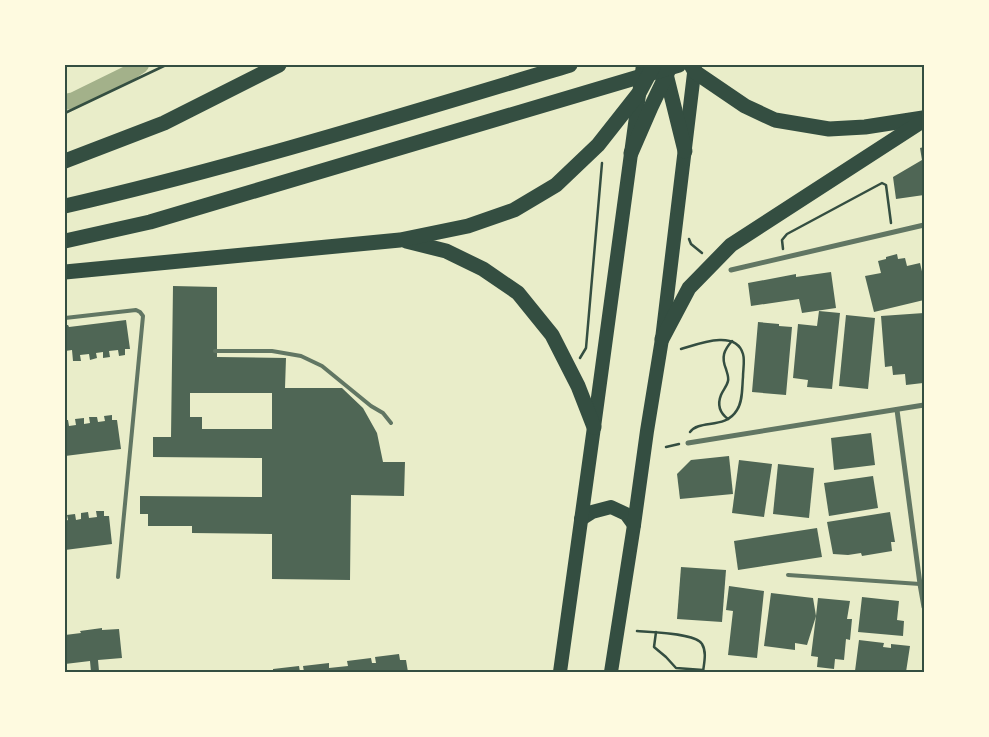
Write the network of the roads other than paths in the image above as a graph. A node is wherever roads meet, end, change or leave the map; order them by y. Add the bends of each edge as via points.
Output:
1 (279, 65) edge
2 (570, 65) edge
3 (643, 65) edge
4 (654, 65) edge
5 (670, 67) edge
6 (693, 67) edge
7 (639, 93) junction
8 (924, 119) edge
9 (685, 151) junction
10 (631, 153) junction
11 (65, 161) edge
12 (65, 206) edge
13 (924, 225) edge
14 (400, 240) junction
15 (65, 241) edge
16 (731, 270) dead end
17 (65, 272) edge
18 (65, 318) edge
19 (662, 338) junction
20 (215, 351) dead end
21 (924, 405) edge
22 (897, 410) junction
23 (391, 423) dead end
24 (594, 427) junction
25 (688, 443) road end
26 (581, 519) junction
27 (634, 524) junction
28 (788, 575) dead end
29 (118, 577) dead end
30 (920, 584) junction
31 (924, 607) edge
32 (560, 672) edge
33 (612, 672) edge

1 - 11 highway via 164,122
2 - 12 highway via 380,122
3 - 7 highway
4 - 7 highway
5 - 9 highway
5 - 10 highway
5 - 15 highway via 150,222
6 - 8 highway via 745,106 775,120 829,129
6 - 9 highway
7 - 10 highway
7 - 14 highway via 598,145 556,185 514,210 468,226
8 - 19 highway via 731,245 689,288
9 - 19 highway
10 - 24 highway
13 - 16 street
14 - 17 highway
14 - 24 highway via 446,251 484,269 518,292 552,336 578,386
18 - 29 lane via 136,310 143,316
19 - 27 highway
20 - 23 lane via 272,351 301,356 322,366 383,413
21 - 22 street
22 - 25 street
22 - 30 street
24 - 26 highway
26 - 27 highway via 611,507 626,514
26 - 32 highway
27 - 33 highway
28 - 30 lane
30 - 31 street

